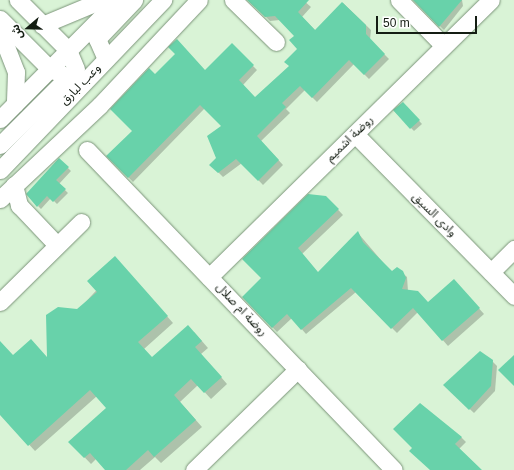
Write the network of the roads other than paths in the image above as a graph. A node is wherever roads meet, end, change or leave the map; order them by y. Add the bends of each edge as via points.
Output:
1 (18, 0) edge
2 (102, 0) edge
3 (118, 0) edge
4 (134, 0) edge
5 (163, 0) edge
6 (199, 0) edge
7 (233, 0) edge
8 (399, 0) edge
9 (491, 0) edge
10 (0, 19) edge
11 (42, 25) junction
12 (0, 31) edge
13 (276, 42) dead end
14 (444, 46) junction
15 (68, 50) junction
16 (101, 64) junction
17 (50, 69) junction
18 (73, 73) junction
19 (15, 104) junction
20 (0, 119) edge
21 (79, 125) junction
22 (354, 134) junction
23 (63, 139) junction
24 (0, 145) edge
25 (87, 150) junction
26 (0, 170) edge
27 (14, 185) junction
28 (0, 199) edge
29 (81, 222) dead end
30 (57, 245) junction
31 (514, 249) edge
32 (491, 272) junction
33 (209, 277) junction
34 (514, 296) edge
35 (0, 302) edge
36 (298, 370) junction
37 (194, 470) edge
38 (394, 470) edge

1 - 11 street
2 - 11 street
3 - 15 street
4 - 16 street via 97,39
5 - 16 street, وعب لبارق
6 - 21 street
7 - 13 street
8 - 14 street
9 - 14 street, روضة اشميم
10 - 17 street
11 - 15 street
12 - 19 street via 16,72
14 - 22 street, روضة اشميم
15 - 17 street
15 - 18 street via 75,61
16 - 18 street
16 - 26 street, وعب لبارق
17 - 18 street
17 - 19 street
18 - 24 street
19 - 20 street
21 - 23 street
21 - 25 street
22 - 32 street, وادى السيق
22 - 33 street, روضة اشميم
23 - 25 street
23 - 27 street
25 - 33 street, روضة ام صلال
27 - 28 street
27 - 30 street via 19,205
29 - 30 street
30 - 35 street
31 - 32 street
32 - 34 street, وادى السيق
33 - 36 street, روضة ام صلال
36 - 37 street
36 - 38 street, روضة ام صلال

